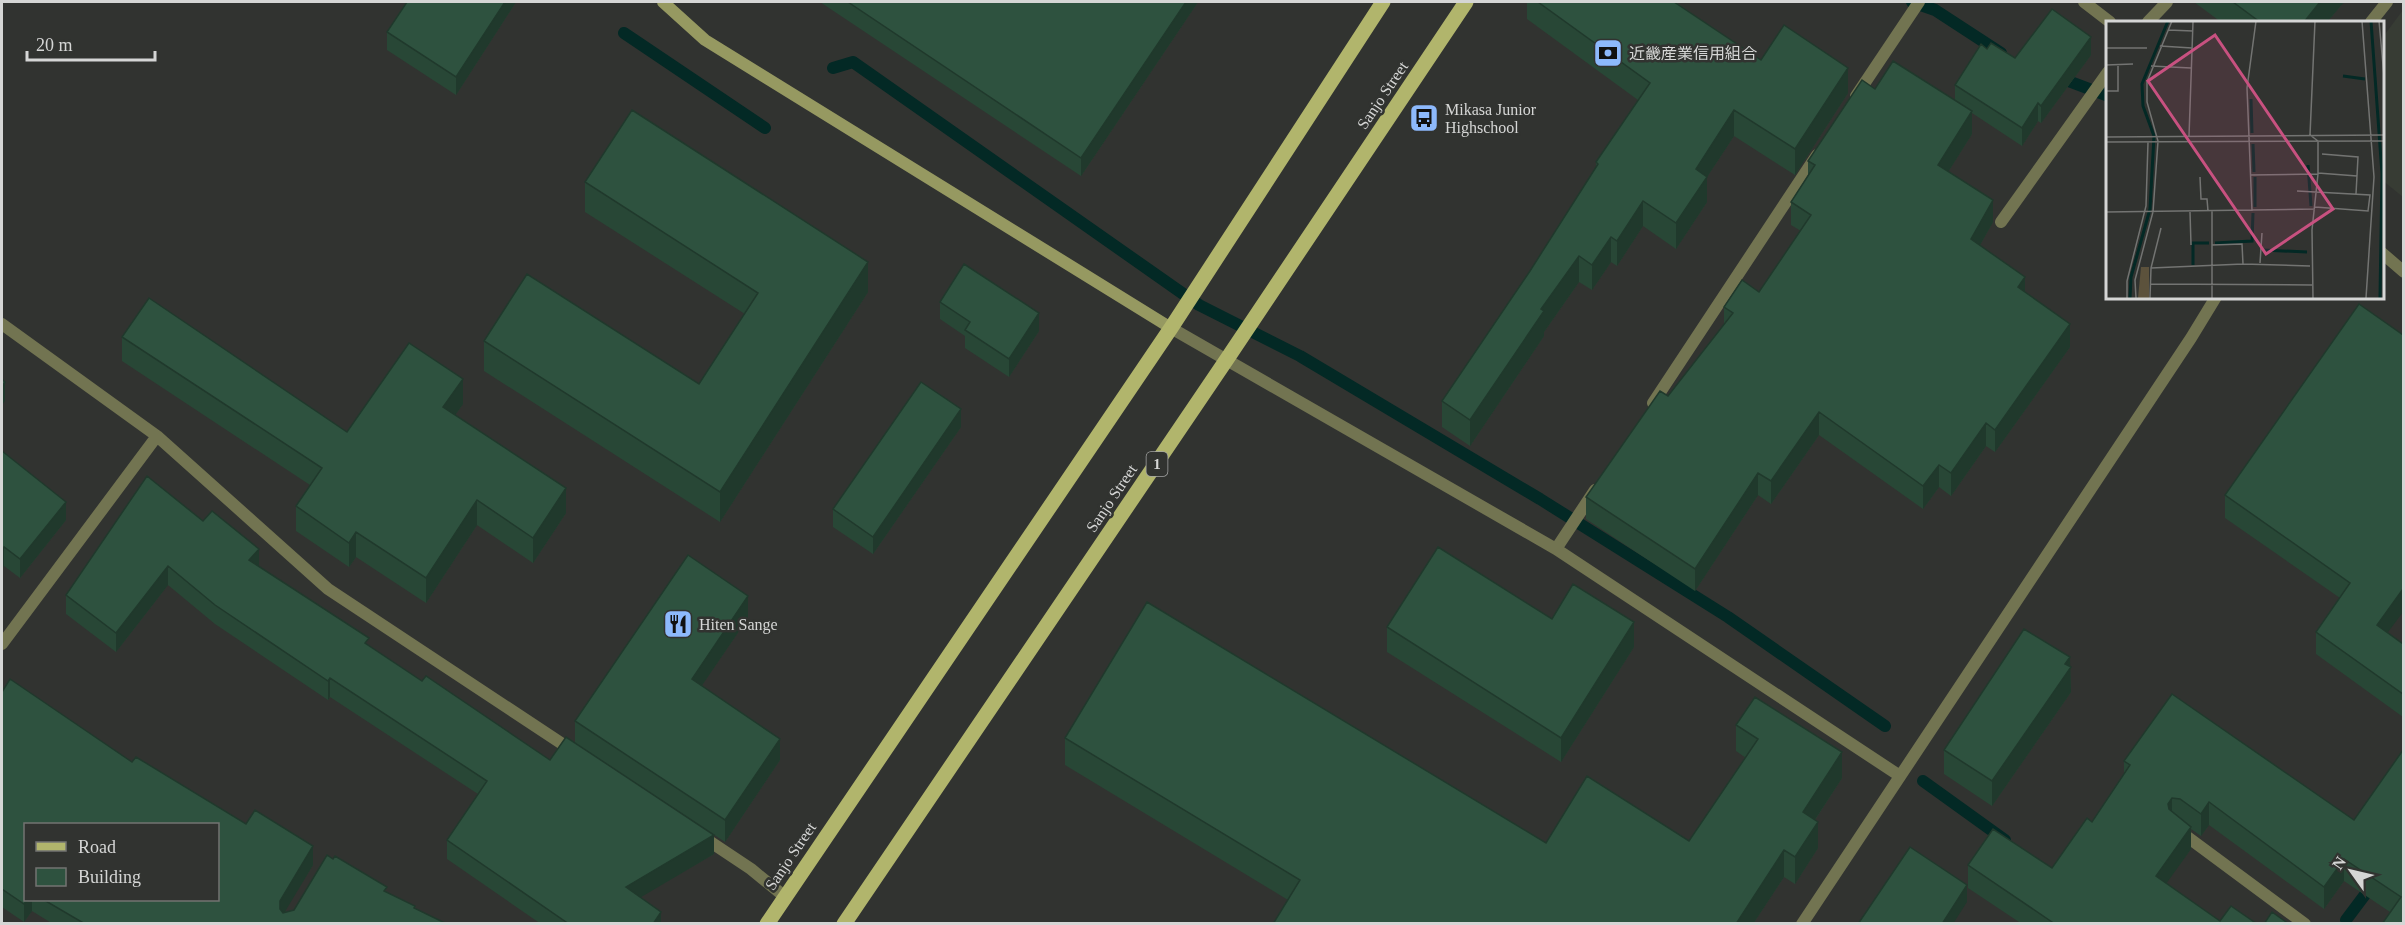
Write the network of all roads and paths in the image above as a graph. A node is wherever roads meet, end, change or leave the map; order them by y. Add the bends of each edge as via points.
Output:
1 (663, 2) edge
2 (1383, 2) edge
3 (1466, 2) edge
4 (1919, 2) edge
5 (2084, 2) edge
6 (2167, 2) edge
7 (2387, 2) edge
8 (2109, 21) edge
9 (2149, 21) edge
10 (2372, 21) edge
11 (2106, 75) edge
12 (1846, 111) edge
13 (1826, 141) edge
14 (2001, 222) dead end
15 (2384, 255) edge
16 (2403, 272) edge
17 (2215, 298) edge
18 (2, 324) edge
19 (1171, 328) junction
20 (1227, 359) junction
21 (1648, 410) edge
22 (158, 436) junction
23 (1602, 480) edge
24 (1556, 549) junction
25 (2, 644) edge
26 (584, 758) edge
27 (1900, 776) junction
28 (2176, 828) edge
29 (692, 830) edge
30 (784, 896) junction
31 (767, 924) edge
32 (844, 924) edge
33 (1802, 924) edge
34 (2305, 924) edge

1 - 19 street via 705,40
2 - 19 main road, Sanjo Street
3 - 20 main road, Sanjo Street / 1
4 - 12 street
5 - 8 street
6 - 9 street
7 - 10 street
11 - 14 street
13 - 21 street
15 - 16 street
17 - 27 street
18 - 22 street
19 - 20 street
19 - 30 main road, Sanjo Street
20 - 24 street
20 - 32 main road, Sanjo Street / 1
22 - 25 street
22 - 26 street via 328,589
23 - 24 street
24 - 27 street
27 - 33 street
28 - 34 street
29 - 30 street
30 - 31 main road, Sanjo Street

